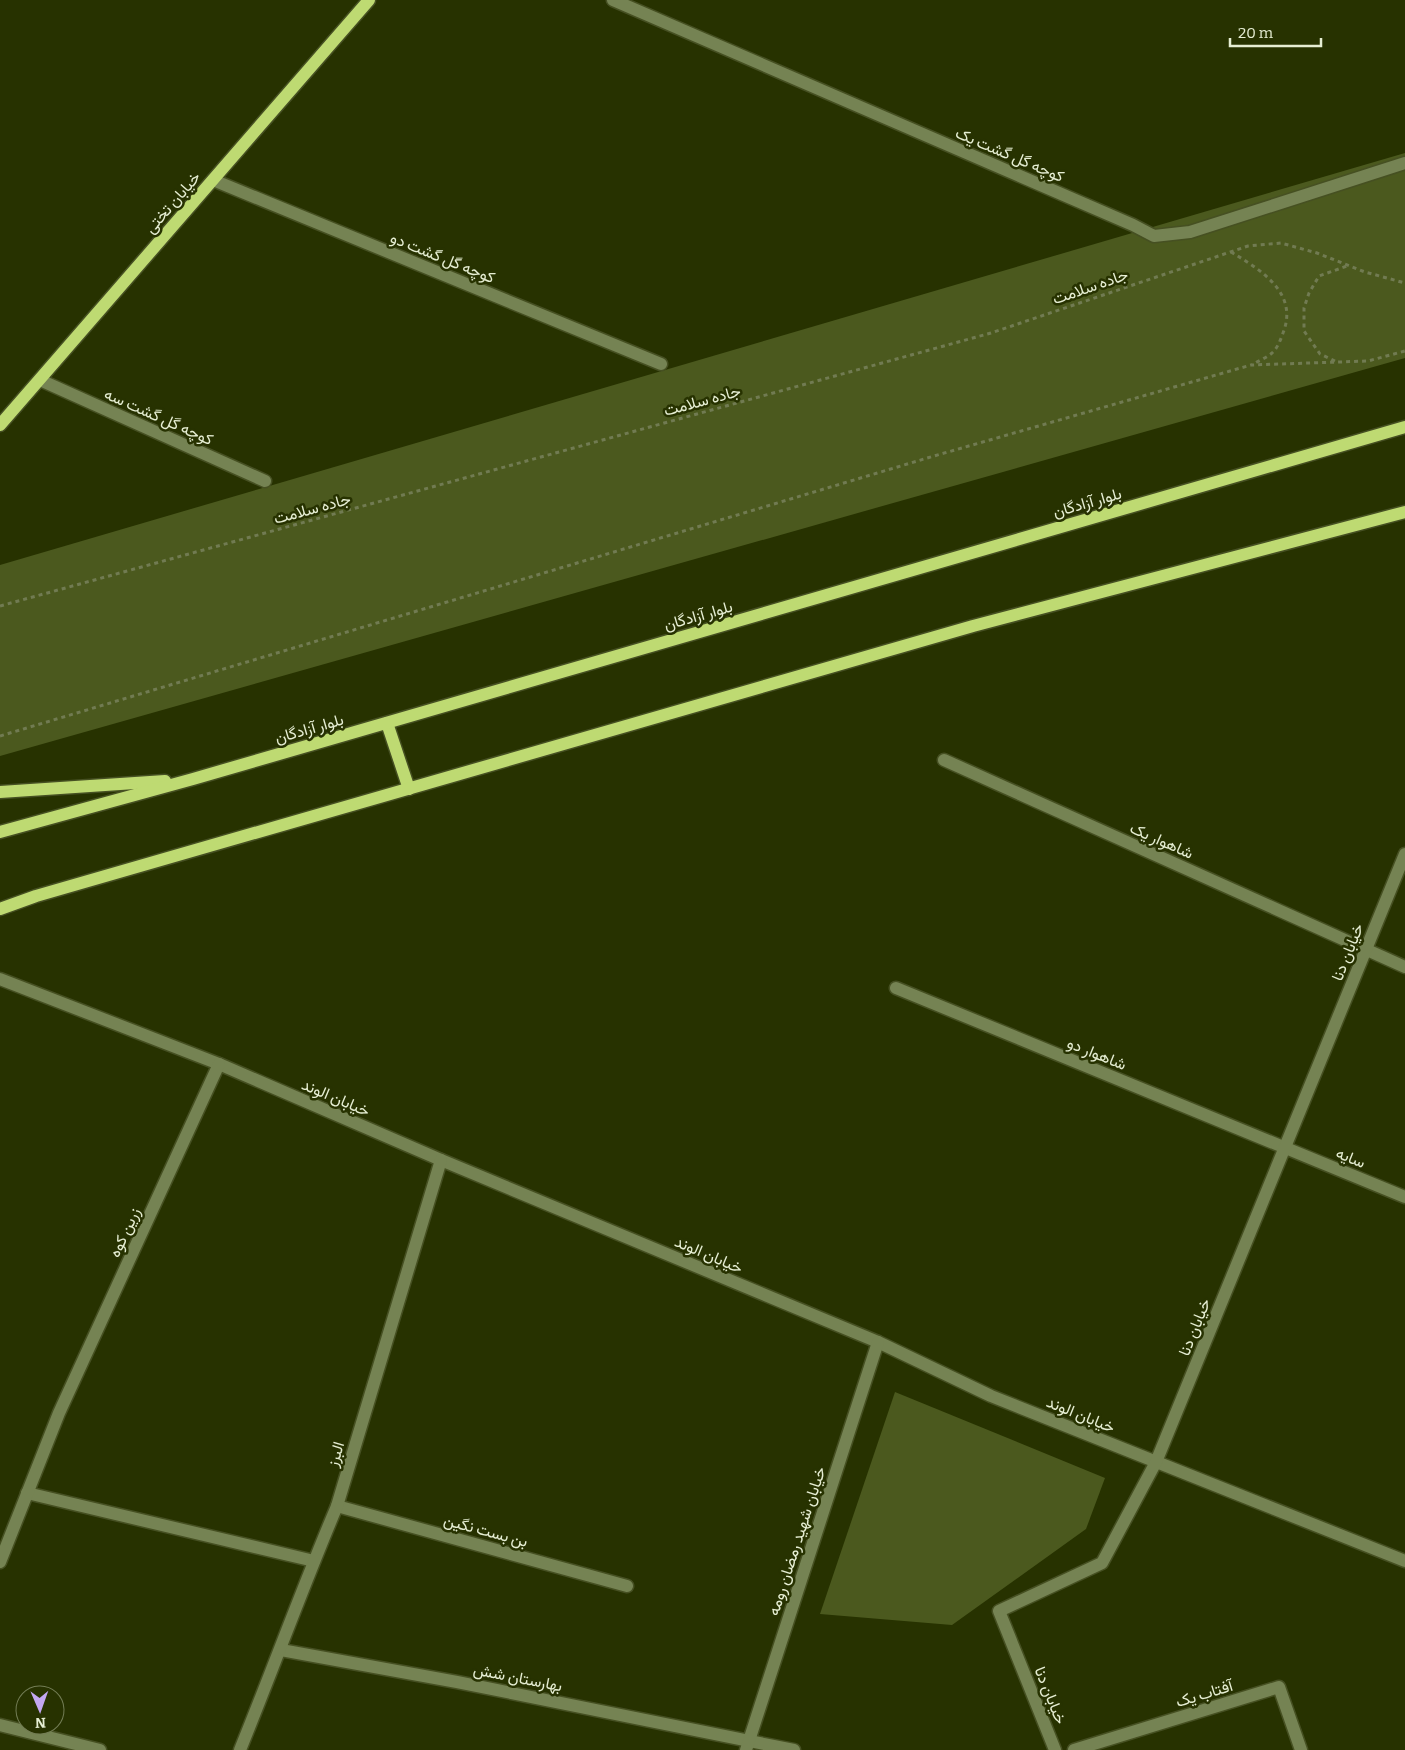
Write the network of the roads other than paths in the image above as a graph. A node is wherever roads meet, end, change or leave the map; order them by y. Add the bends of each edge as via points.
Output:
1 (369, 0) edge
2 (613, 0) edge
3 (1405, 163) edge
4 (213, 180) junction
5 (661, 364) dead end
6 (40, 380) junction
7 (0, 426) edge
8 (1405, 427) edge
9 (265, 481) dead end
10 (1405, 512) edge
11 (387, 722) junction
12 (944, 760) dead end
13 (193, 779) junction
14 (409, 789) junction
15 (0, 792) edge
16 (0, 832) edge
17 (1405, 854) edge
18 (0, 909) edge
19 (1366, 950) junction
20 (1405, 967) edge
21 (0, 979) edge
22 (896, 988) dead end
23 (219, 1064) junction
24 (1285, 1147) junction
25 (442, 1160) junction
26 (1405, 1196) edge
27 (878, 1342) junction
28 (1156, 1462) junction
29 (27, 1493) junction
30 (337, 1506) junction
31 (314, 1561) junction
32 (1405, 1561) edge
33 (0, 1562) edge
34 (627, 1586) dead end
35 (281, 1650) junction
36 (0, 1725) edge
37 (747, 1745) edge
38 (100, 1750) edge
39 (240, 1750) edge
40 (794, 1750) edge
41 (1056, 1750) edge
42 (1074, 1750) edge
43 (1301, 1750) edge

1 - 4 main road, خیابان تختی
2 - 3 street, کوچه گل گشت یک via 1154,236 1190,232
4 - 5 street, کوچه گل گشت دو
4 - 6 main road, خیابان تختی
6 - 7 main road, خیابان تختی
6 - 9 street, کوچه گل گشت سه
8 - 11 main road, بلوار آزادگان
10 - 14 main road via 973,626
11 - 13 main road, بلوار آزادگان
11 - 14 main road
12 - 19 street, شاهوار یک
13 - 15 main road
13 - 16 main road, بلوار آزادگان
14 - 18 main road
17 - 19 street, خیابان دنا
19 - 20 street, شاهوار یک
19 - 24 street, خیابان دنا
21 - 23 street, خیابان الوند
22 - 24 street, شاهوار دو
23 - 25 street, خیابان الوند
23 - 29 street, زرین کوه via 58,1413
24 - 26 street, سایه
24 - 28 street, خیابان دنا
25 - 27 street, خیابان الوند
25 - 30 street, البرز
27 - 28 street, خیابان الوند via 991,1396
27 - 37 street, خیابان شهید رمضان رومه
28 - 32 street, خیابان الوند
28 - 41 street, خیابان دنا via 1102,1563 999,1611
29 - 31 street
29 - 33 street, زرین کوه
30 - 31 street, البرز
30 - 34 street, بن بست نگین
31 - 35 street, البرز
35 - 37 street, بهارستان شش via 467,1684
35 - 39 street, البرز
36 - 38 street
37 - 40 street, بهارستان شش
42 - 43 street, آفتاب یک via 1279,1687

